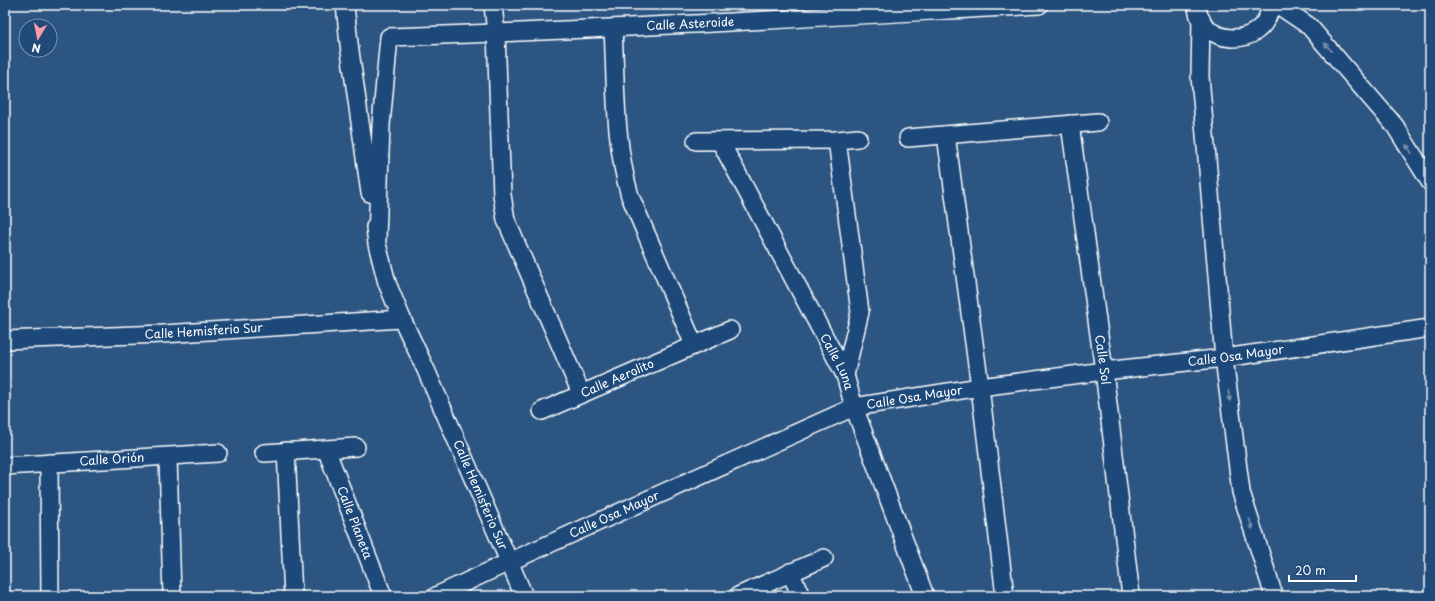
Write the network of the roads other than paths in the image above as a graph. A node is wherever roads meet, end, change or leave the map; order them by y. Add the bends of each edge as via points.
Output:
1 (345, 5) edge
2 (493, 5) edge
3 (1039, 5) edge
4 (1270, 5) edge
5 (1278, 5) edge
6 (1199, 12) edge
7 (613, 28) junction
8 (496, 33) junction
9 (1098, 122) dead end
10 (1070, 124) junction
11 (946, 135) junction
12 (858, 138) dead end
13 (908, 138) dead end
14 (837, 140) junction
15 (696, 141) dead end
16 (720, 141) junction
17 (1430, 182) edge
18 (377, 239) junction
19 (402, 319) junction
20 (1430, 328) edge
21 (730, 330) dead end
22 (5, 340) edge
23 (694, 345) junction
24 (1224, 358) junction
25 (1104, 371) junction
26 (844, 375) junction
27 (980, 387) junction
28 (581, 393) junction
29 (854, 407) junction
30 (542, 411) dead end
31 (356, 447) dead end
32 (326, 449) junction
33 (286, 451) junction
34 (264, 453) dead end
35 (218, 454) dead end
36 (168, 457) junction
37 (49, 463) junction
38 (5, 466) edge
39 (824, 558) dead end
40 (509, 562) junction
41 (790, 572) junction
42 (50, 596) edge
43 (172, 596) edge
44 (293, 596) edge
45 (383, 596) edge
46 (436, 596) edge
47 (524, 596) edge
48 (738, 596) edge
49 (801, 596) edge
50 (926, 596) edge
51 (1005, 596) edge
52 (1131, 596) edge
53 (1274, 596) edge

1 - 18 street, Calle Hemisferio Sur
2 - 8 street, Calle Aerolito
3 - 7 street, Calle Asteroide
4 - 6 street via 1270,12 1258,30 1237,39 1216,34 1208,28
17 -> 5 street via 1394,126 1309,26
6 - 24 street via 1200,76
7 - 8 street, Calle Asteroide
7 - 23 street via 619,144 626,181 630,196
8 - 18 street, Calle Asteroide via 389,37 381,125
8 - 28 street, Calle Aerolito via 502,195 506,220
9 - 10 street
10 - 11 street
10 - 25 street, Calle Sol
11 - 13 street
11 - 27 street
12 - 14 street
14 - 16 street
14 - 26 street via 860,312
15 - 16 street
16 - 26 street, Calle Luna
18 - 19 street, Calle Hemisferio Sur via 387,283
19 - 22 street, Calle Hemisferio Sur via 163,334
19 - 40 street, Calle Hemisferio Sur
20 - 24 street, Calle Osa Mayor
21 - 23 street, Calle Aerolito
23 - 28 street, Calle Aerolito
24 - 25 street, Calle Osa Mayor
24 -> 53 street via 1241,492
25 - 27 street, Calle Osa Mayor
25 - 52 street, Calle Sol
26 - 29 street, Calle Luna
27 - 29 street, Calle Osa Mayor
27 - 51 street
28 - 30 street
29 - 40 street, Calle Osa Mayor
29 - 50 street, Calle Luna
31 - 32 street
32 - 33 street
32 - 45 street, Calle Planeta
33 - 34 street
33 - 44 street
35 - 36 street, Calle Orión
36 - 37 street, Calle Orión
36 - 43 street
37 - 38 street, Calle Orión
37 - 42 street
39 - 41 street
40 - 46 street, Calle Osa Mayor
40 - 47 street, Calle Hemisferio Sur
41 - 48 street
41 - 49 street

